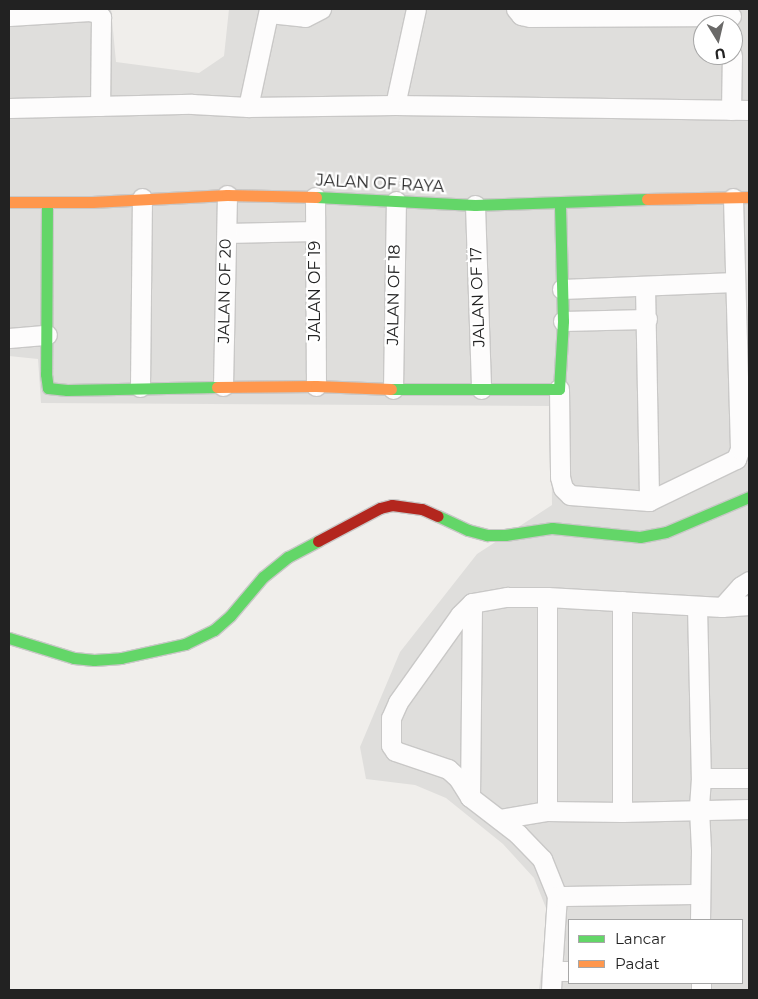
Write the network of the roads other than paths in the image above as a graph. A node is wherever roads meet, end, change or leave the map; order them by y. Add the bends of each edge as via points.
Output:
1 (321, 9) edge
2 (416, 9) edge
3 (516, 9) edge
4 (269, 11) edge
5 (550, 12) edge
6 (643, 12) edge
7 (709, 15) edge
8 (9, 16) edge
9 (733, 65) edge
10 (394, 104) junction
11 (100, 106) junction
12 (248, 107) junction
13 (9, 108) edge
14 (740, 110) edge
15 (227, 195) junction
16 (315, 196) junction
17 (142, 198) junction
18 (741, 198) edge
19 (396, 201) junction
20 (9, 202) edge
21 (46, 203) junction
22 (560, 203) junction
23 (475, 205) junction
24 (315, 231) junction
25 (227, 233) junction
26 (739, 271) edge
27 (645, 287) junction
28 (562, 289) junction
29 (647, 319) junction
30 (562, 321) junction
31 (47, 335) junction
32 (9, 338) edge
33 (223, 386) junction
34 (316, 386) junction
35 (140, 387) junction
36 (393, 389) junction
37 (480, 389) junction
38 (559, 389) junction
39 (749, 497) edge
40 (649, 501) junction
41 (749, 581) edge
42 (547, 597) junction
43 (622, 601) junction
44 (472, 603) junction
45 (749, 605) edge
46 (697, 606) junction
47 (722, 607) junction
48 (9, 638) edge
49 (701, 778) junction
50 (749, 778) edge
51 (470, 797) junction
52 (699, 809) junction
53 (749, 809) edge
54 (547, 811) junction
55 (622, 812) junction
56 (498, 819) junction
57 (700, 894) junction
58 (557, 896) junction
59 (700, 919) edge
60 (561, 971) edge
61 (552, 990) edge

1 - 4 street via 305,17
2 - 10 street
3 - 5 street via 530,17
4 - 12 street
5 - 6 street
6 - 7 street
8 - 11 street via 97,13 100,18
9 - 14 street
10 - 12 street
10 - 14 street
11 - 12 street via 192,104
11 - 13 street
15 - 16 street, JALAN OF RAYA
15 - 17 street, JALAN OF RAYA
15 - 25 street, JALAN OF 20
16 - 19 street, JALAN OF RAYA
16 - 24 street, JALAN OF 19
17 - 21 street, JALAN OF RAYA
17 - 35 street
18 - 22 street, JALAN OF RAYA
18 - 26 street
19 - 23 street, JALAN OF RAYA
19 - 36 street, JALAN OF 18
20 - 21 street, JALAN OF RAYA
21 - 31 street
22 - 23 street, JALAN OF RAYA
22 - 28 street
23 - 37 street, JALAN OF 17
24 - 25 street
24 - 34 street, JALAN OF 19
25 - 33 street, JALAN OF 20
26 - 27 street
26 - 40 street via 738,455 734,462
27 - 28 street
27 - 29 street
28 - 30 street
29 - 30 street
29 - 40 street
30 - 38 street
31 - 32 street
31 - 35 street via 48,388
33 - 34 street
33 - 35 street
34 - 36 street
36 - 37 street
37 - 38 street
38 - 40 street via 562,488 570,495
39 - 48 street via 666,532 640,537 552,528 487,535 422,509 392,505 380,508 288,557 263,577 214,630 185,644 121,658 94,660 74,658
41 - 47 street
42 - 43 street
42 - 44 street
42 - 54 street
43 - 46 street
43 - 55 street
44 - 51 street
44 - 51 street via 398,702 391,718 390,733 394,751 448,769
45 - 47 street
46 - 47 street
46 - 49 street
49 - 50 street
49 - 52 street
51 - 56 street
52 - 53 street
52 - 55 street
52 - 57 street
54 - 55 street
54 - 56 street
56 - 58 street via 518,834 542,860
57 - 58 street
57 - 59 street
58 - 60 street
60 - 61 street

